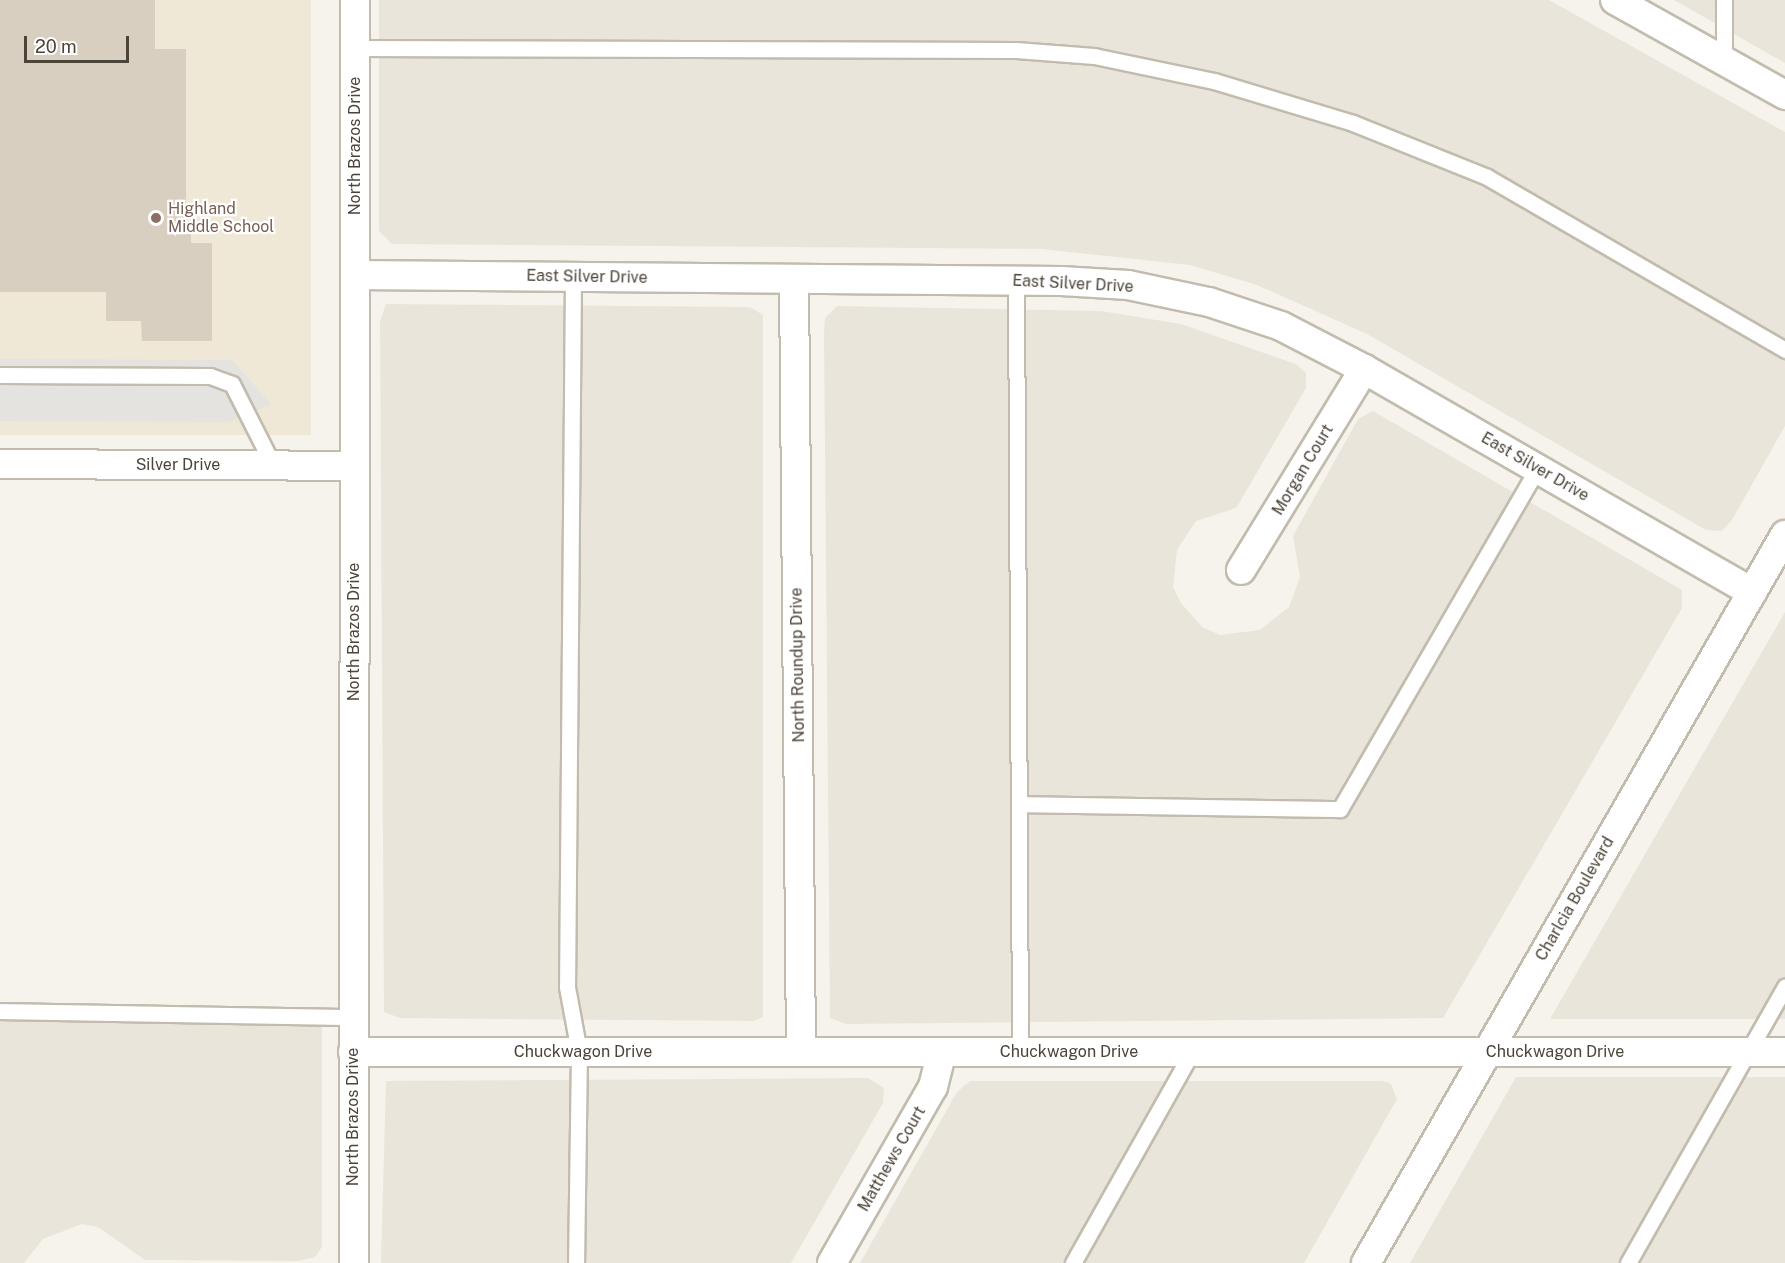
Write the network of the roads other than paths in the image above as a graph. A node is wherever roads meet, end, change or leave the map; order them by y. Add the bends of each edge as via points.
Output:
1 (355, 0) edge
2 (1615, 0) edge
3 (1724, 0) edge
4 (355, 48) junction
5 (1724, 61) junction
6 (1785, 95) edge
7 (355, 275) junction
8 (573, 277) junction
9 (794, 279) junction
10 (1016, 280) junction
11 (1785, 350) edge
12 (1364, 369) junction
13 (0, 375) edge
14 (0, 464) edge
15 (273, 465) junction
16 (355, 466) junction
17 (1537, 469) junction
18 (1785, 535) edge
19 (1241, 570) dead end
20 (1752, 592) junction
21 (1019, 804) junction
22 (1785, 987) edge
23 (0, 1011) edge
24 (351, 1017) junction
25 (801, 1050) junction
26 (353, 1052) junction
27 (579, 1052) junction
28 (942, 1052) junction
29 (1020, 1052) junction
30 (1191, 1052) junction
31 (1486, 1052) junction
32 (1747, 1052) junction
33 (1785, 1052) edge
34 (354, 1263) edge
35 (576, 1263) edge
36 (832, 1263) edge
37 (1073, 1263) edge
38 (1366, 1263) edge
39 (1628, 1263) edge

1 - 4 street, North Brazos Drive
2 - 5 street
3 - 5 lane
4 - 7 street, North Brazos Drive
4 - 11 lane via 1005,50 1094,56 1214,81 1332,117 1487,177
5 - 6 street
7 - 8 street, East Silver Drive
7 - 16 street, North Brazos Drive
8 - 9 street, East Silver Drive
8 - 27 lane via 567,987
9 - 10 street, East Silver Drive
9 - 25 street, North Roundup Drive
10 - 12 street, East Silver Drive via 1128,285 1209,302 1281,326
10 - 21 lane
12 - 17 street, East Silver Drive
12 - 19 street, Morgan Court
13 - 15 lane via 210,376 232,384
14 - 15 street, Silver Drive
15 - 16 street, Silver Drive
16 - 24 street, North Brazos Drive
17 - 20 street, East Silver Drive
17 - 21 lane via 1340,809
18 - 20 street, Charlcia Boulevard
20 - 31 street, Charlcia Boulevard
21 - 29 lane
22 - 32 lane
23 - 24 lane
24 - 26 street, North Brazos Drive
25 - 27 street, Chuckwagon Drive
25 - 28 street, Chuckwagon Drive
26 - 27 street, Chuckwagon Drive
26 - 34 street, North Brazos Drive
27 - 35 lane
28 - 29 street, Chuckwagon Drive
28 - 36 street, Matthews Court via 933,1087
29 - 30 street, Chuckwagon Drive
30 - 31 street, Chuckwagon Drive
30 - 37 lane
31 - 32 street, Chuckwagon Drive
31 - 38 street, Charlcia Boulevard
32 - 33 street, Chuckwagon Drive
32 - 39 lane

